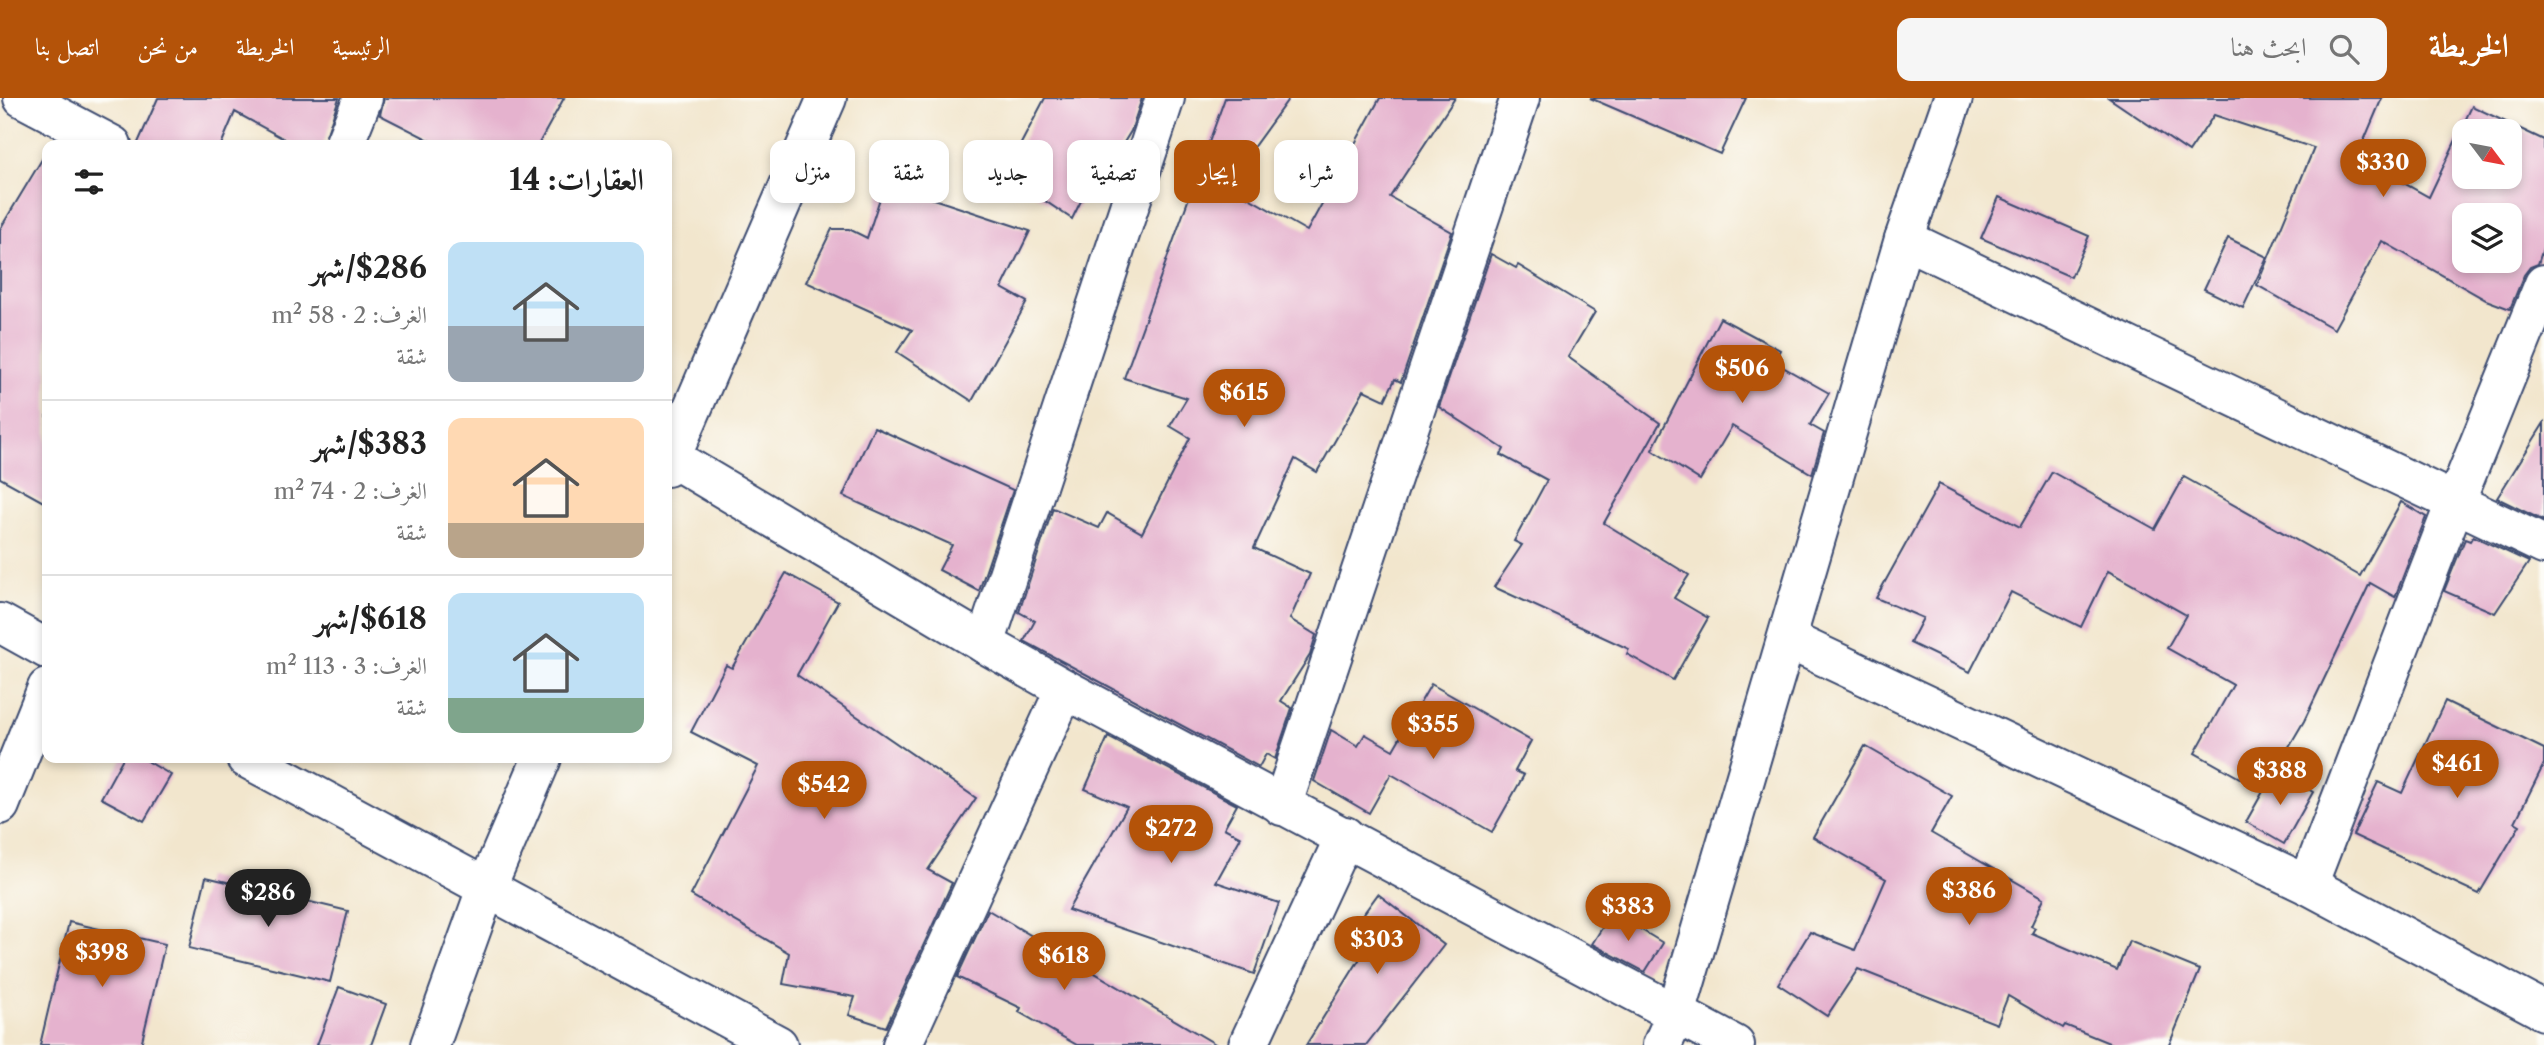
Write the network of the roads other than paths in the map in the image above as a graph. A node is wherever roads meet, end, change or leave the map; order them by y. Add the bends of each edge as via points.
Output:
1 (23, 98) edge
2 (363, 98) edge
3 (827, 98) edge
4 (1165, 98) edge
5 (1520, 98) edge
6 (1953, 98) edge
7 (103, 140) edge
8 (346, 140) edge
9 (1904, 239) junction
10 (2544, 284) edge
11 (672, 451) edge
12 (672, 462) edge
13 (2455, 503) junction
14 (2544, 545) edge
15 (0, 623) edge
16 (1787, 639) junction
17 (985, 644) junction
18 (42, 646) edge
19 (1065, 689) junction
20 (42, 700) edge
21 (255, 763) edge
22 (540, 763) edge
23 (0, 805) edge
24 (1282, 806) junction
25 (1345, 836) junction
26 (2308, 885) junction
27 (486, 889) junction
28 (2544, 1011) edge
29 (1669, 1029) edge
30 (430, 1045) edge
31 (778, 1045) edge
32 (902, 1045) edge
33 (1248, 1045) edge
34 (1735, 1045) edge

1 - 7 street
2 - 8 street
3 - 11 street
4 - 17 street
5 - 24 street
6 - 9 street
9 - 13 street
9 - 16 street
10 - 13 street
12 - 17 street
13 - 14 street
13 - 26 street
15 - 18 street
16 - 26 street
16 - 29 street
17 - 19 street
19 - 24 street
19 - 32 street
20 - 23 street
21 - 27 street
22 - 27 street
24 - 25 street
25 - 29 street
25 - 33 street
26 - 28 street
27 - 30 street
27 - 31 street
29 - 34 street

